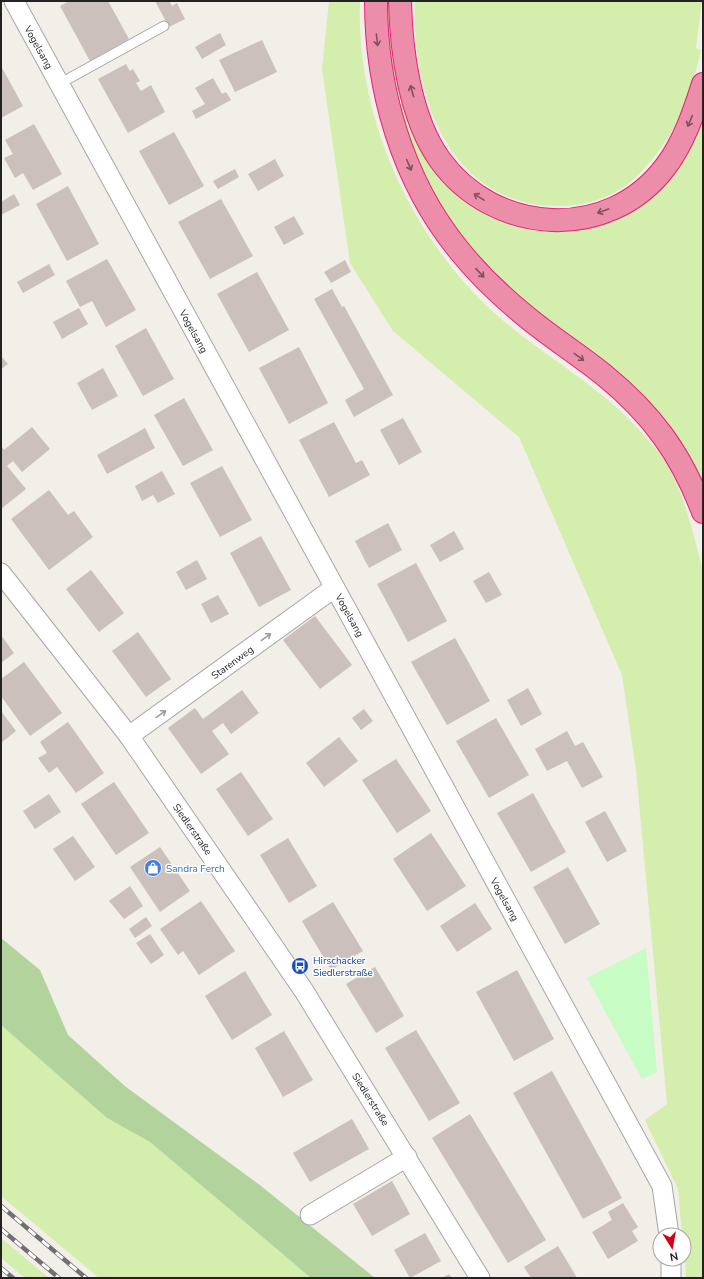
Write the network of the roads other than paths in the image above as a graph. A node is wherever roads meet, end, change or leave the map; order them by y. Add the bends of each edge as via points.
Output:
1 (14, 1) edge
2 (376, 1) edge
3 (400, 1) edge
4 (164, 26) dead end
5 (59, 84) junction
6 (703, 84) edge
7 (703, 512) edge
8 (1, 573) edge
9 (334, 588) junction
10 (129, 736) junction
11 (407, 1157) junction
12 (310, 1215) dead end
13 (668, 1227) edge
14 (671, 1267) edge
15 (480, 1278) edge
16 (672, 1278) edge

1 - 5 street, Vogelsang
2 -> 7 highway via 381,74 392,119 408,164 427,203 458,249 499,293 535,324 604,374 640,406 667,438 682,464
6 -> 3 highway via 679,145 666,166 649,185 627,201 581,218 553,221 524,217 494,207 466,189 440,160 423,130 410,85 401,39
4 - 5 lane
5 - 9 street, Vogelsang
8 - 10 street, Siedlerstraße
10 -> 9 street, Starenweg
9 - 13 street, Vogelsang via 662,1186
10 - 11 street, Siedlerstraße via 304,991
11 - 12 street
11 - 15 street, Siedlerstraße
14 - 16 street

